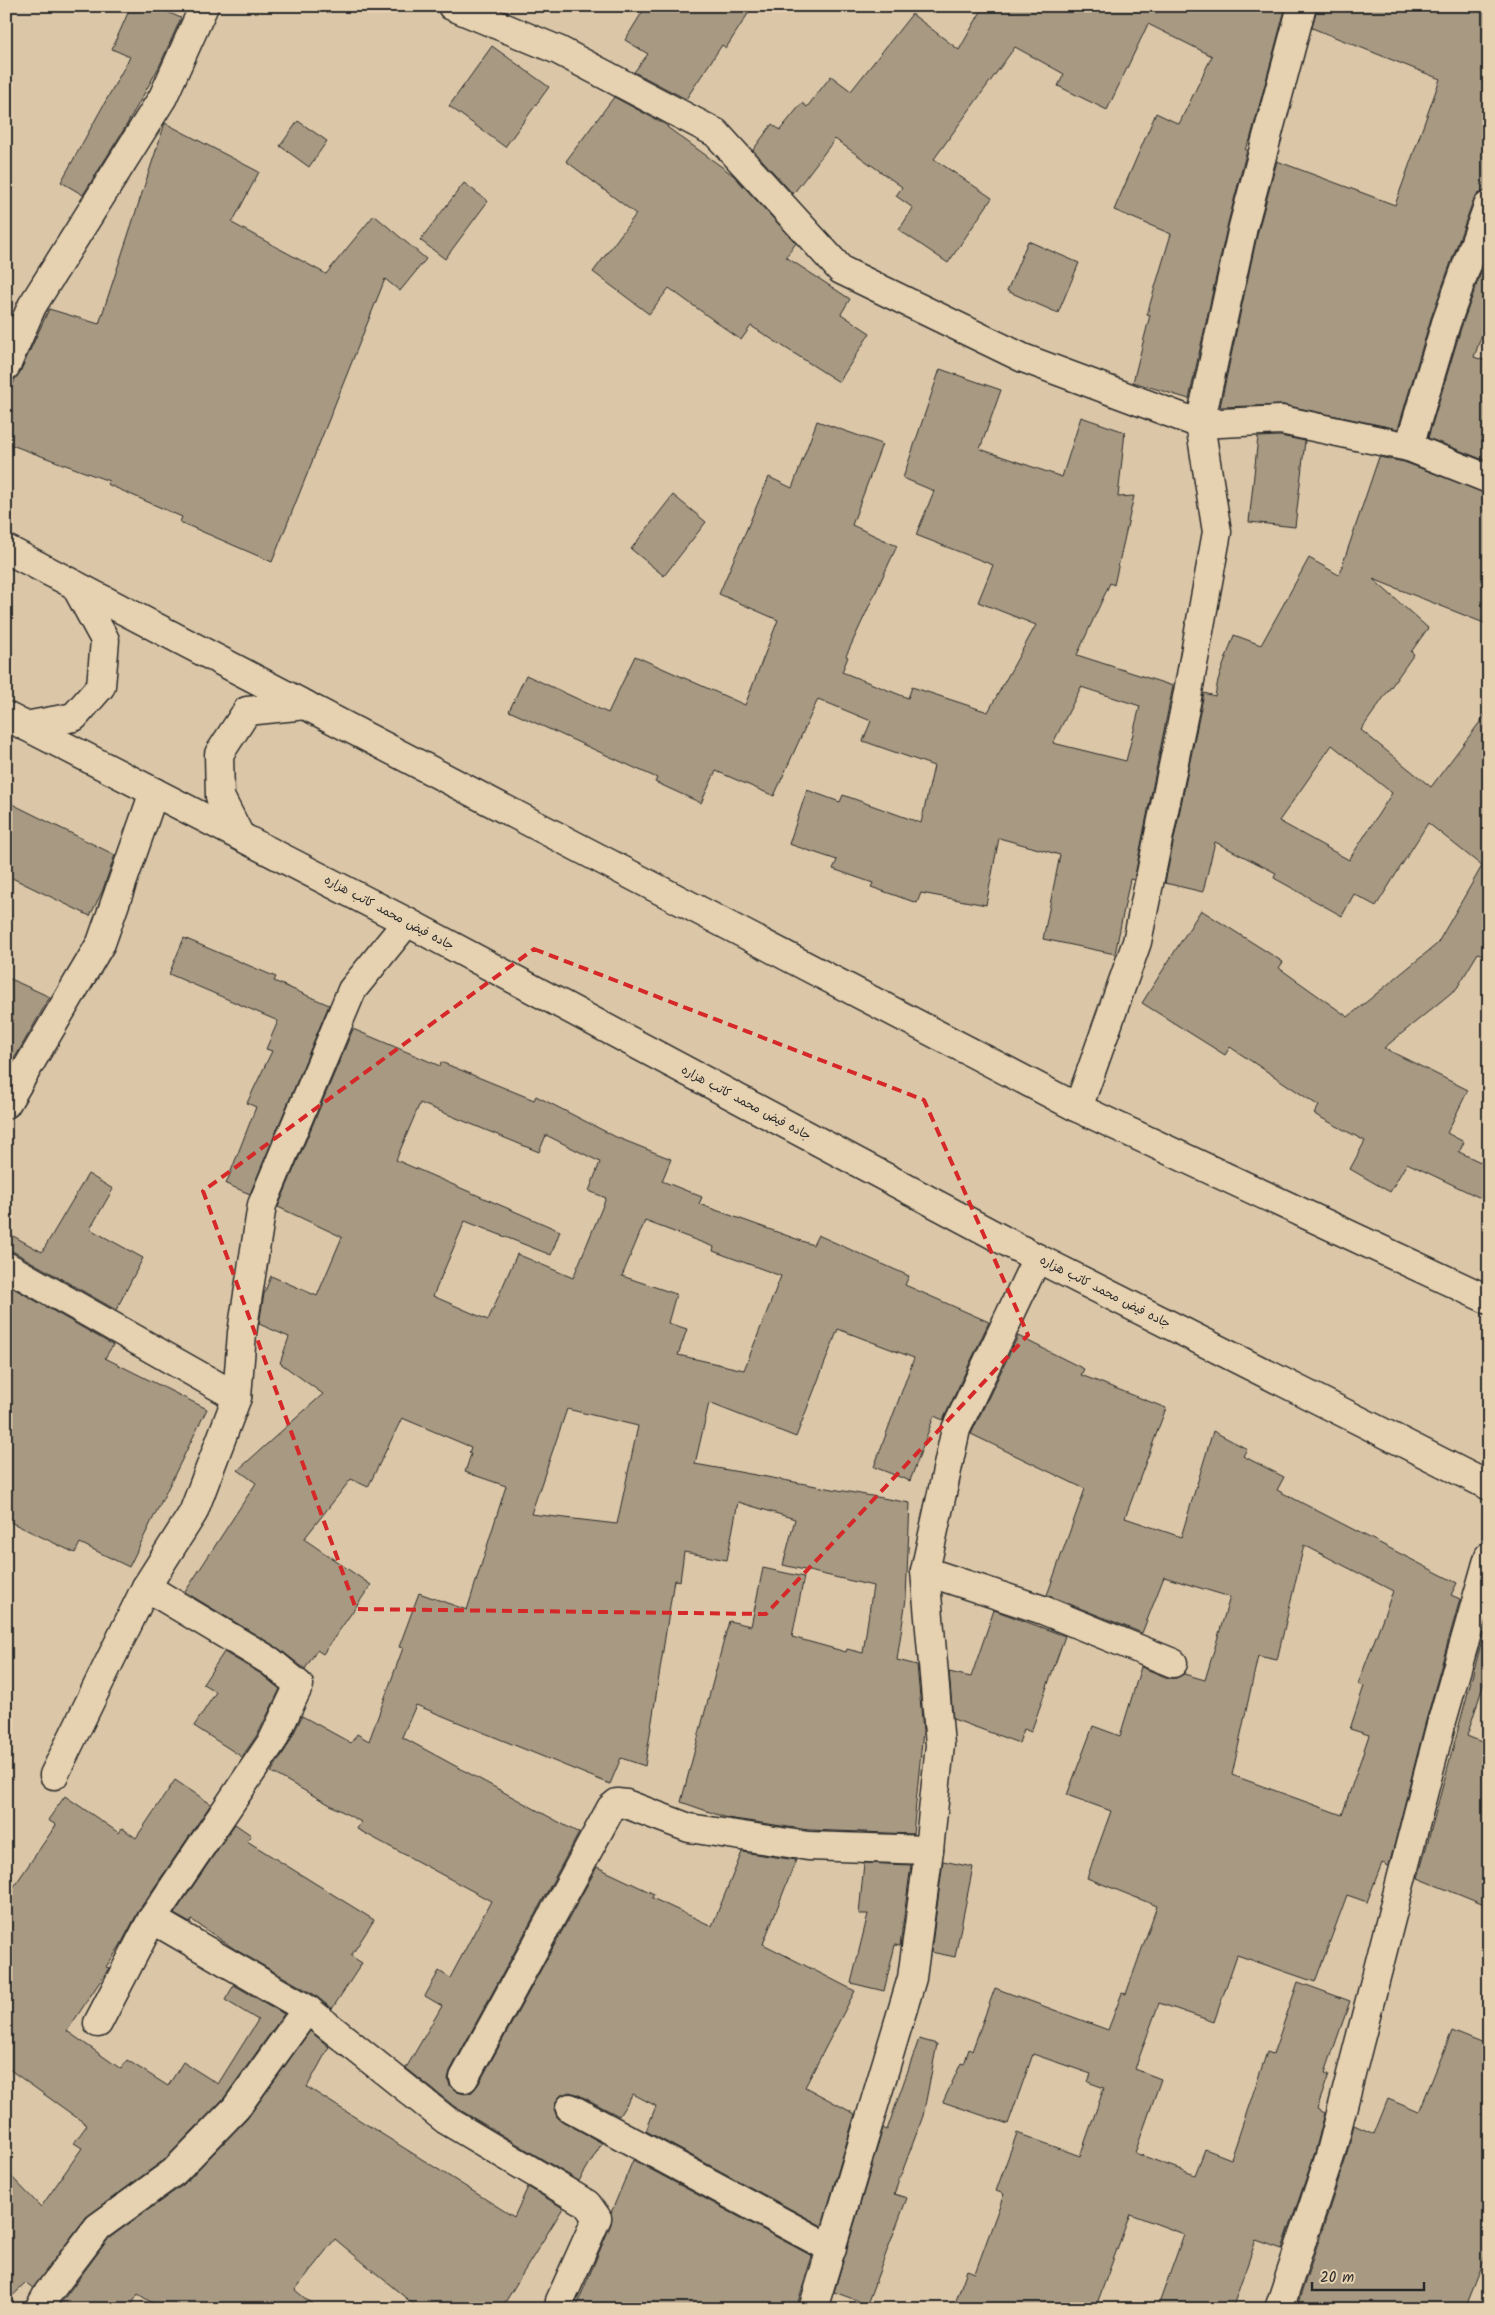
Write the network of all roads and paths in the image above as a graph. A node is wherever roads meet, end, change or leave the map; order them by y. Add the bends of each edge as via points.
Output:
1 (204, 6) edge
2 (452, 6) edge
3 (1302, 6) edge
4 (1488, 206) edge
5 (6, 366) edge
6 (1200, 424) junction
7 (1409, 447) junction
8 (1489, 479) edge
9 (6, 549) edge
10 (75, 585) junction
11 (306, 705) junction
12 (16, 721) edge
13 (154, 792) junction
14 (239, 834) junction
15 (407, 922) junction
16 (6, 1104) edge
17 (1078, 1108) junction
18 (1036, 1258) junction
19 (6, 1266) edge
20 (1489, 1300) edge
21 (237, 1397) junction
22 (1489, 1486) edge
23 (1489, 1556) edge
24 (925, 1572) junction
25 (146, 1587) junction
26 (1173, 1663) dead end
27 (54, 1775) dead end
28 (929, 1850) junction
29 (152, 1919) junction
30 (307, 2008) junction
31 (98, 2023) dead end
32 (464, 2078) dead end
33 (570, 2108) dead end
34 (832, 2249) junction
35 (39, 2309) edge
36 (559, 2309) edge
37 (814, 2309) edge
38 (1279, 2309) edge

1 - 5 street via 163,97 32,306
2 - 6 street via 558,50 716,133 841,270 1023,358
3 - 6 street via 1243,227
4 - 7 street via 1446,323
6 - 7 street via 1281,420
6 - 17 street via 1217,532 1137,942
7 - 8 street
9 - 10 street
10 - 11 street
10 - 12 street via 105,640 101,686 74,716
11 - 14 street via 247,711 219,754 220,797
11 - 17 street
12 - 13 street, جاده فیض محمد کاتب هزاره
13 - 14 street, جاده فیض محمد کاتب هزاره
13 - 16 street via 101,943
14 - 15 street, جاده فیض محمد کاتب هزاره
15 - 18 street, جاده فیض محمد کاتب هزاره
15 - 21 street via 352,990 262,1205 242,1333
17 - 20 street
18 - 22 street, جاده فیض محمد کاتب هزاره
18 - 24 street via 956,1429
19 - 21 street
21 - 25 street via 193,1513
23 - 38 street via 1440,1728 1330,2156
24 - 26 street via 1043,1610
24 - 28 street via 940,1745
25 - 27 street
25 - 29 street via 270,1661 300,1685 273,1740
28 - 32 street via 808,1846 689,1828 617,1803 610,1808
28 - 34 street via 912,1978
29 - 30 street
29 - 31 street
30 - 35 street via 236,2108 174,2172 98,2227
30 - 36 street via 446,2120 587,2204 597,2218
33 - 34 street
34 - 37 street

